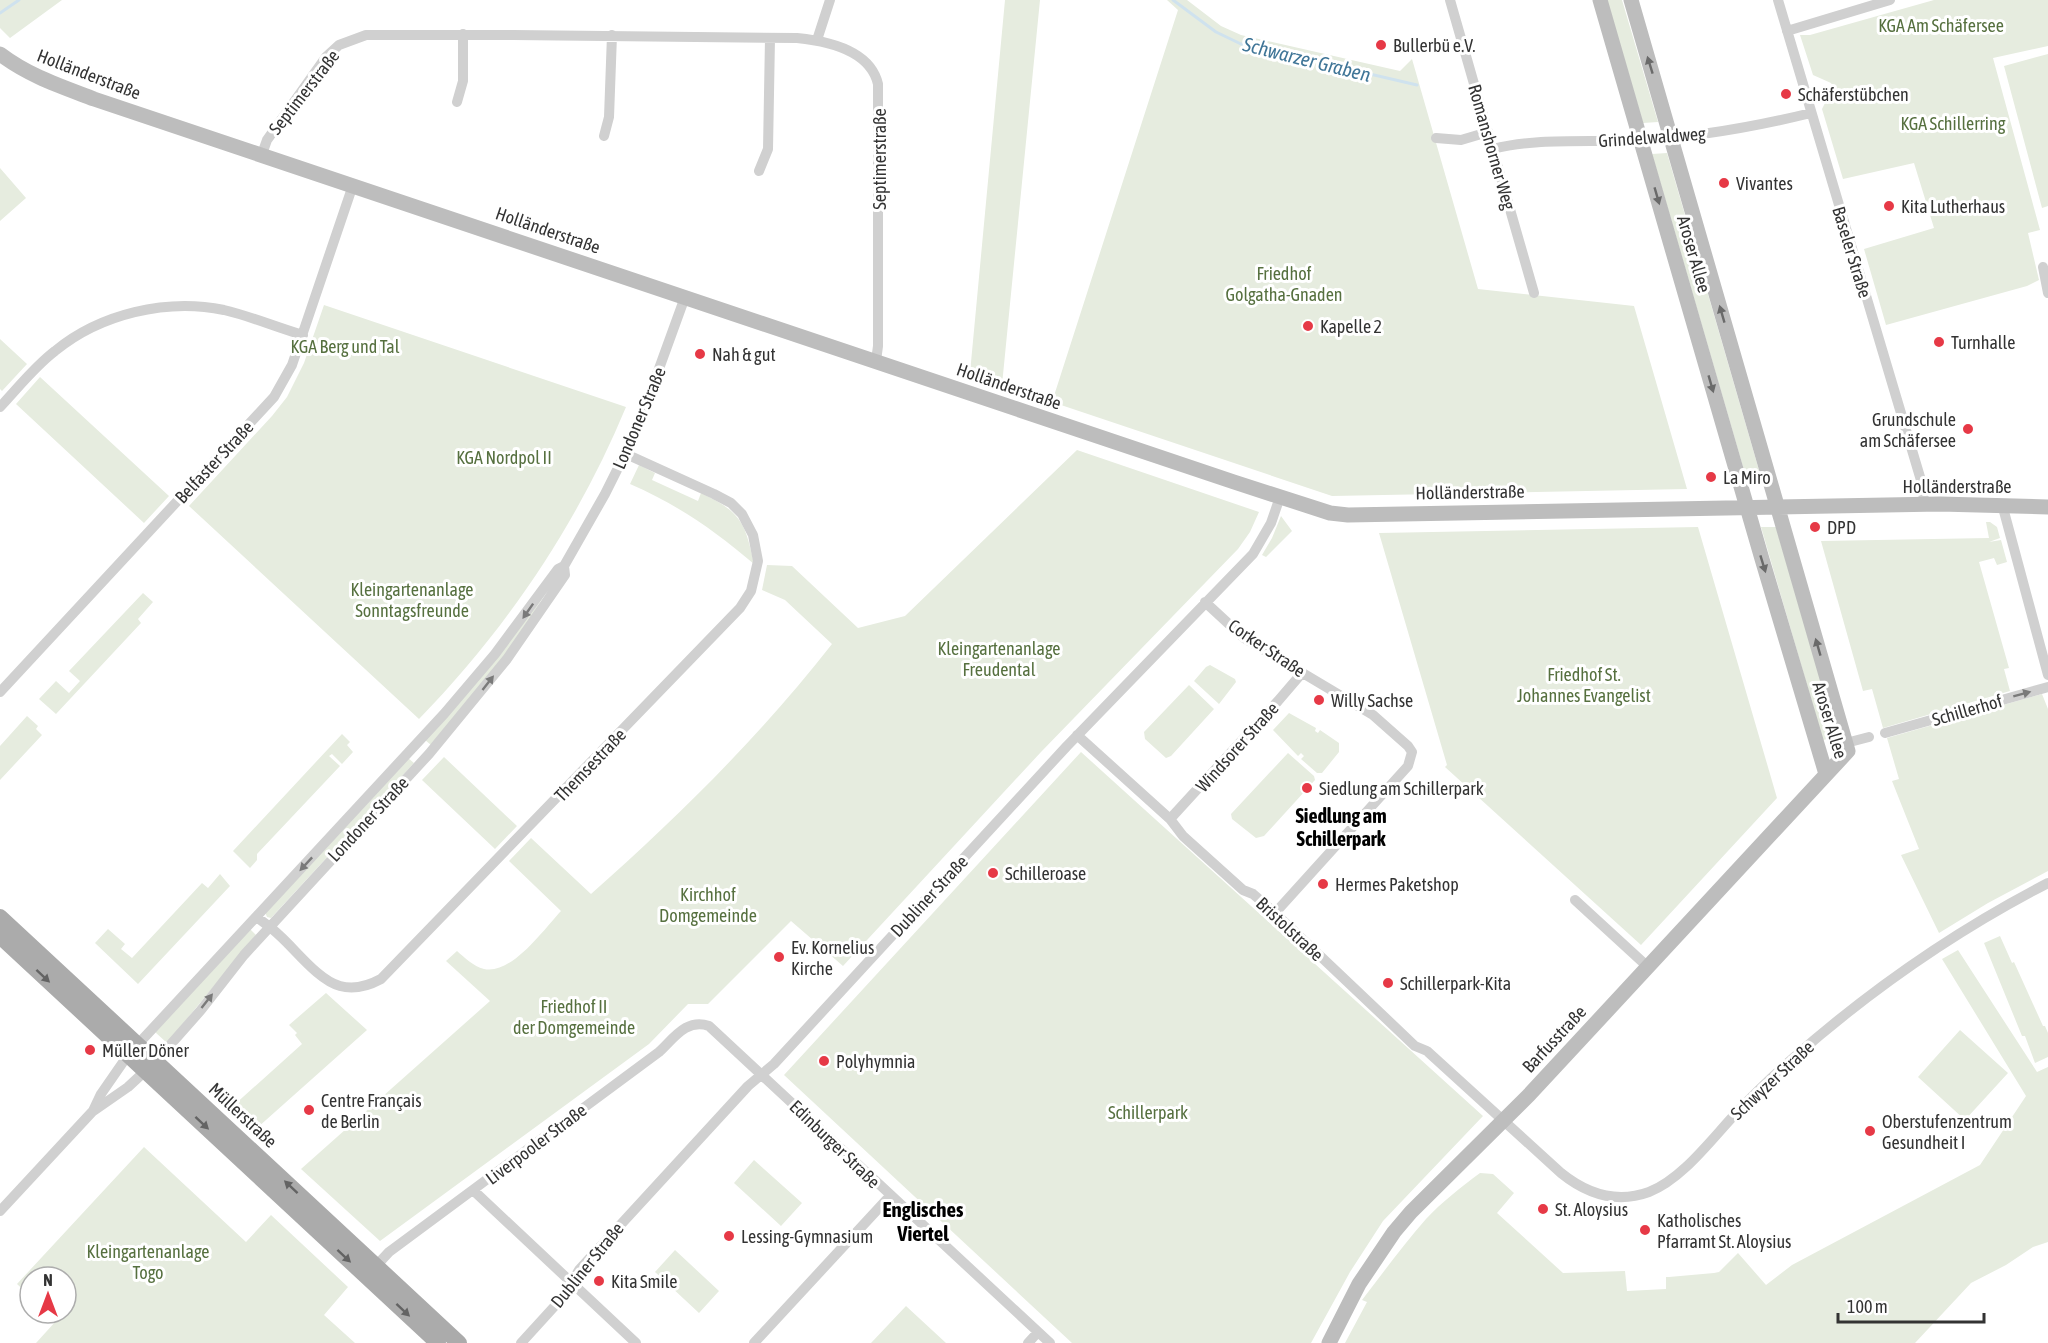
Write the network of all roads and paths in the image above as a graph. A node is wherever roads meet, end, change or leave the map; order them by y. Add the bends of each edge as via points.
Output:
1 (830, 0) edge
2 (1450, 0) edge
3 (1600, 0) edge
4 (1631, 0) edge
5 (1778, 0) edge
6 (1890, 0) edge
7 (1787, 31) junction
8 (463, 34) junction
9 (612, 35) junction
10 (770, 38) junction
11 (817, 40) junction
12 (0, 54) edge
13 (457, 102) dead end
14 (1811, 113) junction
15 (1488, 132) junction
16 (604, 136) dead end
17 (1672, 137) junction
18 (1436, 138) dead end
19 (1641, 140) junction
20 (1493, 149) junction
21 (262, 154) junction
22 (759, 171) dead end
23 (353, 186) junction
24 (2043, 267) dead end
25 (2048, 292) edge
26 (1534, 293) dead end
27 (685, 297) junction
28 (303, 335) junction
29 (876, 361) junction
30 (0, 407) edge
31 (626, 454) junction
32 (1280, 497) junction
33 (2002, 504) junction
34 (1924, 505) junction
35 (2048, 507) edge
36 (1747, 508) junction
37 (1778, 508) junction
38 (564, 566) junction
39 (1205, 602) junction
40 (1302, 673) junction
41 (2048, 675) edge
42 (2048, 687) edge
43 (0, 692) edge
44 (1885, 733) dead end
45 (1077, 735) junction
46 (1869, 737) dead end
47 (1846, 743) junction
48 (1826, 774) junction
49 (1170, 819) junction
50 (2048, 883) edge
51 (1575, 900) dead end
52 (1275, 914) junction
53 (257, 916) junction
54 (0, 917) edge
55 (269, 927) junction
56 (0, 936) edge
57 (1648, 966) junction
58 (697, 1023) joint
59 (133, 1050) junction
60 (150, 1066) junction
61 (762, 1075) junction
62 (92, 1112) junction
63 (1503, 1121) junction
64 (474, 1191) junction
65 (890, 1196) junction
66 (2, 1204) edge
67 (376, 1266) junction
68 (571, 1283) junction
69 (1038, 1332) junction
70 (438, 1343) edge
71 (459, 1343) edge
72 (521, 1343) edge
73 (636, 1343) edge
74 (754, 1343) edge
75 (1028, 1343) edge
76 (1050, 1343) edge
77 (1329, 1343) edge

1 - 11 street
2 - 15 street, Romanshorner Weg
3 - 19 main road, Aroser Allee
17 -> 4 main road, Aroser Allee
5 - 7 street, Baseler Straße
6 - 7 street
7 - 14 street, Baseler Straße
8 - 9 street, Septimerstraße
8 - 13 street via 463,81
8 - 21 street, Septimerstraße via 376,34 339,45 322,62 281,120
9 - 10 street, Septimerstraße
9 - 16 street via 609,117
10 - 11 street, Septimerstraße
10 - 22 street via 768,149
11 - 29 street, Septimerstraße via 861,58 871,66 878,84
12 - 21 main road, Holländerstraße via 48,83
14 - 17 street, Grindelwaldweg via 1754,126
14 - 34 street, Baseler Straße via 1922,485
15 - 18 street via 1461,140
15 - 20 street, Romanshorner Weg
17 - 19 street, Grindelwaldweg
37 -> 17 main road, Aroser Allee
19 - 20 street, Grindelwaldweg via 1518,143
19 -> 36 main road, Aroser Allee
20 - 26 street, Romanshorner Weg
21 - 23 main road, Holländerstraße
23 - 27 main road, Holländerstraße
23 - 28 street, Belfaster Straße
24 - 25 street
27 - 29 main road, Holländerstraße
27 - 31 street, Londoner Straße
28 - 30 street via 218,309 142,311 104,322 69,340 36,367
28 - 43 street, Belfaster Straße via 274,397
29 - 32 main road, Holländerstraße
31 - 38 street, Londoner Straße
31 - 55 street, Themsestraße via 714,494 742,514 753,535 758,561 746,601 381,980 357,987 334,984
32 - 36 main road, Holländerstraße via 1348,515
32 - 39 street, Dubliner Straße via 1253,554
33 - 34 main road, Holländerstraße
33 - 35 main road, Holländerstraße
33 - 41 street
34 - 37 main road, Holländerstraße
36 - 37 main road, Holländerstraße
36 -> 48 main road, Aroser Allee
47 -> 37 main road, Aroser Allee
38 -> 53 street, Londoner Straße via 444,714
55 -> 38 street, Londoner Straße via 475,700 542,610 565,574
39 - 40 street, Corker Straße via 1244,638
39 - 45 street, Dubliner Straße
40 - 49 street, Windsorer Straße
40 - 52 street, Corker Straße via 1373,715 1412,752 1401,774
44 -> 42 street, Schillerhof
45 - 49 street, Bristolstraße
45 - 61 street, Dubliner Straße
46 - 47 street
47 - 48 main road, Aroser Allee via 1848,752
48 - 57 main road, Barfusstraße
49 - 52 street, Bristolstraße via 1183,836
50 - 63 street, Schwyzer Straße via 1970,927 1882,985 1790,1062 1674,1178 1649,1192 1621,1198 1600,1196 1584,1189
51 - 57 street
52 - 63 street, Bristolstraße via 1415,1046 1427,1051
53 - 55 street, Themsestraße
53 - 59 street, Londoner Straße
54 - 59 main road, Müllerstraße
60 -> 55 street, Londoner Straße
56 -> 59 main road, Müllerstraße
57 - 63 main road, Barfusstraße
58 - 61 street, Edinburger Straße via 709,1026
58 - 64 street, Liverpooler Straße via 689,1025 659,1052
59 - 60 main road, Müllerstraße
59 - 62 street, Londoner Straße
60 - 62 street, Londoner Straße
67 -> 60 main road, Müllerstraße
60 -> 70 main road, Müllerstraße
61 - 65 street, Edinburger Straße
61 - 68 street, Dubliner Straße via 643,1200
62 - 66 street
63 - 77 main road, Barfusstraße via 1394,1232 1351,1298
64 - 67 street, Liverpooler Straße via 389,1252
64 - 68 street
65 - 69 street, Edinburger Straße
65 - 74 street
67 - 71 main road, Müllerstraße
68 - 72 street, Dubliner Straße
68 - 73 street
69 - 75 street
69 - 76 street, Edinburger Straße

